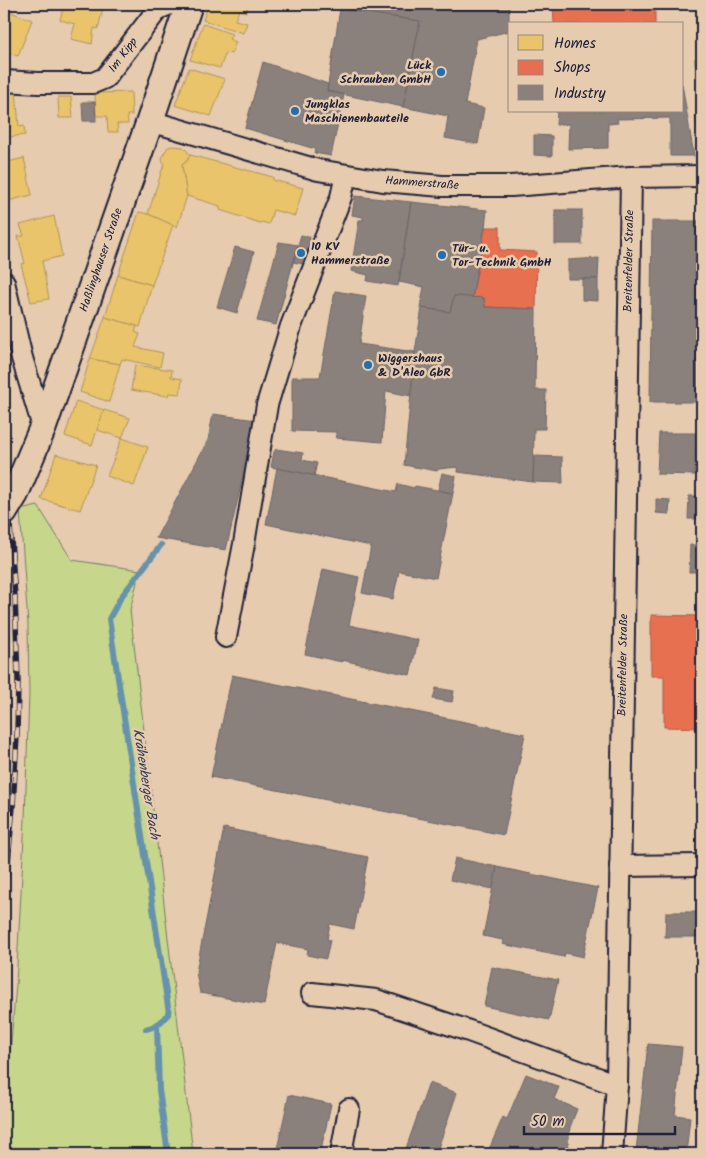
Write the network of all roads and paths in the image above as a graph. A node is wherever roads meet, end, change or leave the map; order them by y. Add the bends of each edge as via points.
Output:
1 (170, 4) edge
2 (189, 4) edge
3 (4, 81) edge
4 (150, 121) junction
5 (346, 175) junction
6 (631, 176) junction
7 (702, 176) edge
8 (4, 282) edge
9 (43, 426) junction
10 (4, 512) edge
11 (226, 637) dead end
12 (702, 865) edge
13 (620, 866) junction
14 (312, 993) dead end
15 (618, 1085) junction
16 (349, 1110) dead end
17 (341, 1154) edge
18 (612, 1154) edge

1 - 3 street, Im Kipp via 158,9 105,78 93,82 38,84
2 - 4 main road, Haßlinghauser Straße
4 - 5 street, Hammerstraße via 318,170
4 - 9 main road, Haßlinghauser Straße
5 - 6 street, Hammerstraße via 442,186 511,186
5 - 11 street via 341,197 291,326 267,405
6 - 7 street, Hammerstraße
6 - 13 street, Breitenfelder Straße
8 - 9 street
9 - 10 main road, Haßlinghauser Straße via 15,494
12 - 13 street
13 - 15 street, Breitenfelder Straße
14 - 15 street via 376,1000
15 - 18 street, Breitenfelder Straße
16 - 17 street

